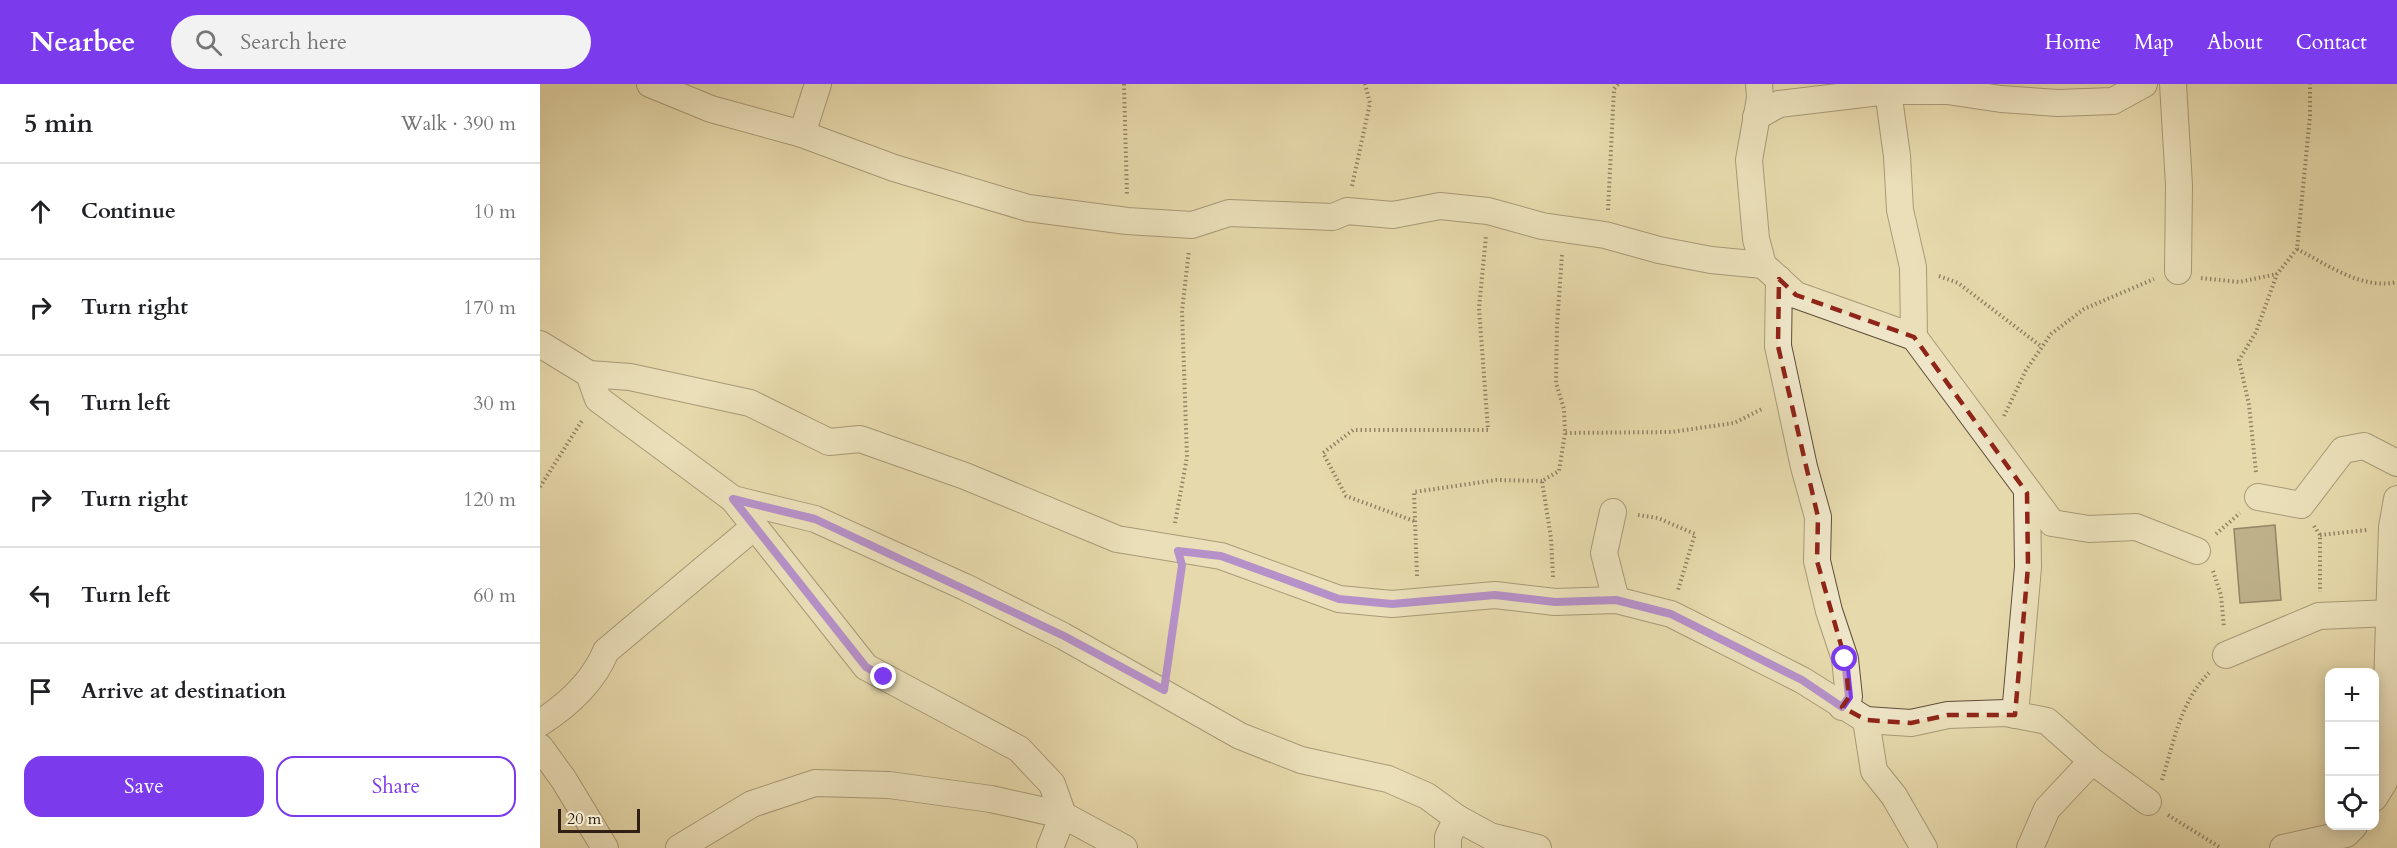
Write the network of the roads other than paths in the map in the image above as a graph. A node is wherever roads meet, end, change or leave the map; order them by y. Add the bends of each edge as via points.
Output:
1 (650, 84) edge
2 (818, 84) edge
3 (1759, 84) edge
4 (2144, 84) edge
5 (2173, 84) edge
6 (1888, 87) edge
7 (1756, 117) junction
8 (802, 134) junction
9 (2178, 271) road end
10 (1771, 272) junction
11 (1914, 337) junction
12 (540, 344) edge
13 (589, 374) junction
14 (2397, 463) edge
15 (2027, 493) junction
16 (2258, 497) dead end
17 (733, 499) junction
18 (2397, 499) edge
19 (1613, 512) road end
20 (2394, 526) edge
21 (754, 527) junction
22 (2197, 551) dead end
23 (1616, 600) junction
24 (2391, 613) junction
25 (2226, 655) dead end
26 (1842, 707) junction
27 (2015, 715) junction
28 (1866, 720) junction
29 (540, 723) edge
30 (540, 747) edge
31 (2092, 761) junction
32 (2379, 790) edge
33 (2148, 802) dead end
34 (1063, 815) junction
35 (1456, 818) junction
36 (2350, 830) edge
37 (605, 848) edge
38 (679, 848) edge
39 (1050, 848) edge
40 (1124, 848) edge
41 (1448, 848) edge
42 (1538, 848) edge
43 (1924, 848) edge
44 (2030, 848) edge
45 (2283, 848) edge

1 - 8 street via 711,110
2 - 8 street
3 - 7 street
4 - 6 street via 2113,101 2080,102 2001,99
5 - 9 street via 2179,185
6 - 7 street via 1779,104
6 - 11 street via 1900,210 1913,267
7 - 10 street via 1749,160 1756,239
8 - 10 street via 894,168 1028,208 1192,225 1228,213 1333,217 1347,211 1393,214 1440,206 1488,211
10 - 11 street via 1796,295
10 - 26 street via 1778,346 1818,517 1817,561 1845,659 1849,697
11 - 15 street
12 - 13 street
13 - 17 street via 598,399
13 - 23 street via 630,377 750,403 829,442 860,439 964,476 1117,539 1221,556 1339,599 1392,604 1495,595 1555,602
14 - 16 street via 2364,446 2343,450 2301,505
15 - 22 street via 2052,523 2089,529 2136,527
15 - 27 street via 2028,567
17 - 21 street
17 - 35 street via 815,519 1064,636 1240,736 1301,760 1388,779 1427,796
18 - 20 street
19 - 23 street via 1604,553
20 - 24 street
21 - 29 street via 606,651 598,670 564,708
21 - 34 street via 866,667 1019,749 1052,784
23 - 26 street via 1671,614 1802,680
24 - 25 street via 2319,616
24 - 32 street via 2384,782
26 - 28 street
27 - 28 street via 1948,715 1911,723
27 - 31 street via 2048,721
28 - 43 street via 1874,771 1894,796
30 - 37 street
31 - 33 street
31 - 44 street via 2048,809
34 - 38 street via 991,799 889,785 815,783 752,804
34 - 39 street
34 - 40 street
35 - 41 street
35 - 42 street via 1490,836
36 - 45 street

